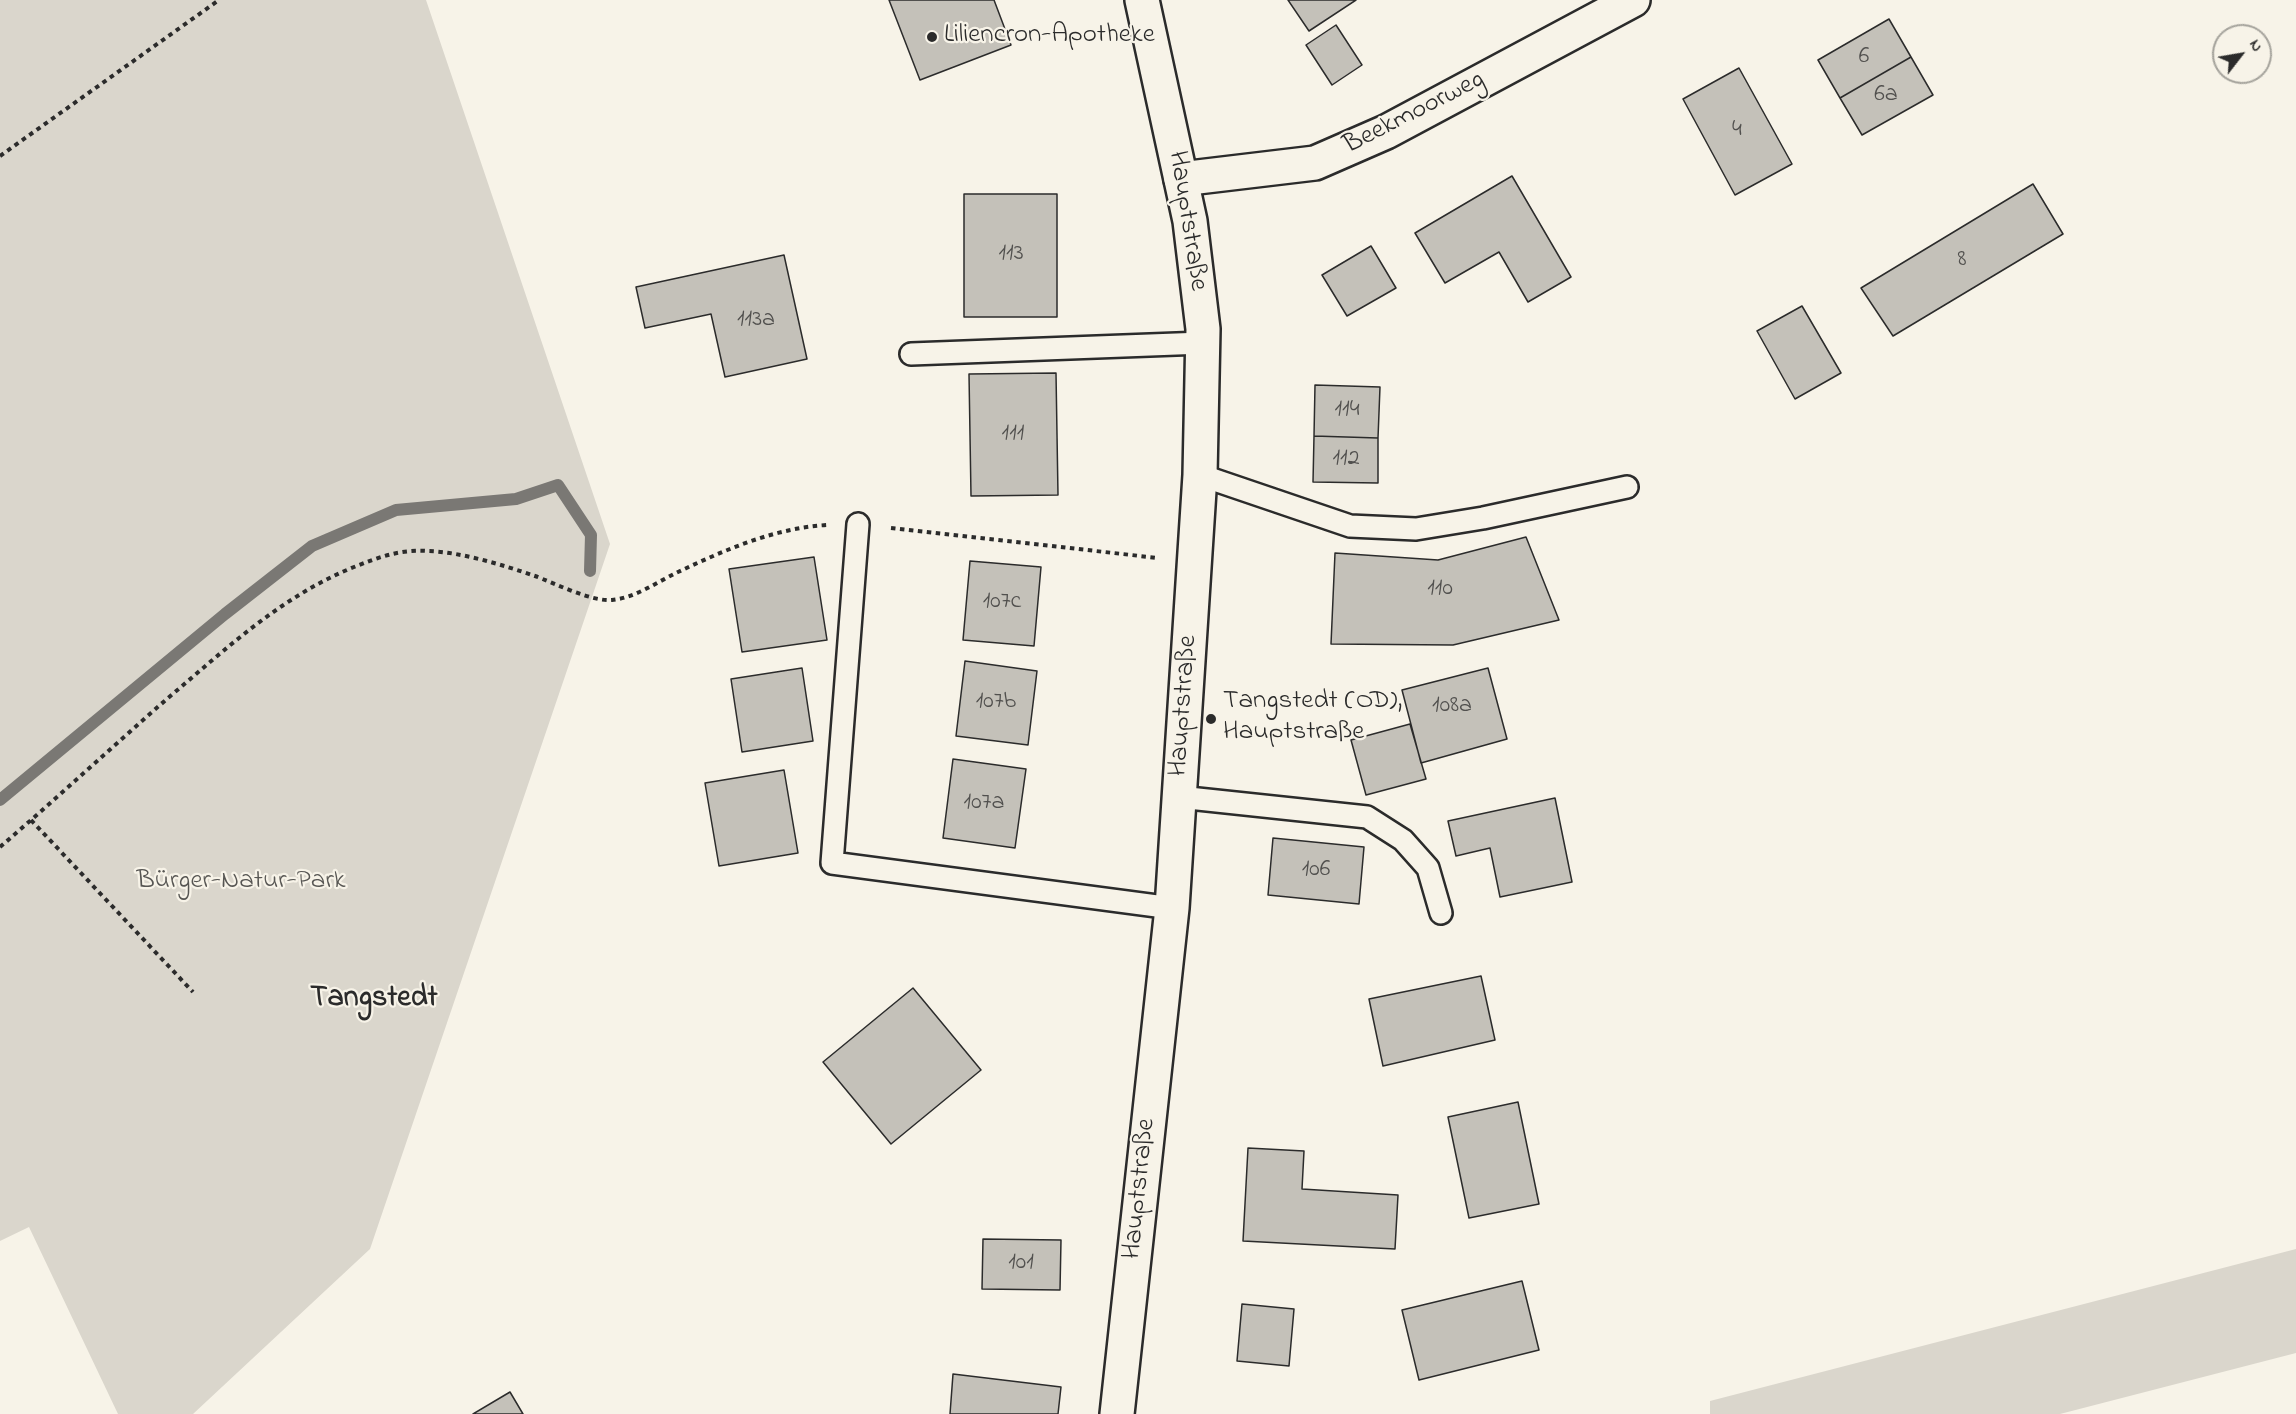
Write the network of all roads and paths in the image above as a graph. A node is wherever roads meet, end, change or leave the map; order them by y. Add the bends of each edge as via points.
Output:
1 (219, 0) edge
2 (1142, 0) edge
3 (1633, 0) edge
4 (0, 156) edge
5 (1181, 179) junction
6 (1203, 343) junction
7 (911, 354) dead end
8 (1200, 475) junction
9 (1627, 487) dead end
10 (858, 524) junction
11 (1194, 562) junction
12 (1179, 797) junction
13 (31, 820) junction
14 (0, 847) edge
15 (1172, 908) junction
16 (1441, 913) dead end
17 (193, 992) dead end
18 (1117, 1414) edge

1 - 4 path
2 - 5 street, Hauptstraße
3 - 5 street, Beekmoorweg via 1386,132 1315,163
5 - 6 street, Hauptstraße via 1190,221
6 - 7 lane
6 - 8 street, Hauptstraße
8 - 9 lane via 1350,526 1416,529
8 - 11 street, Hauptstraße
10 - 11 path
10 - 13 path via 812,526 768,535 715,555 635,594 610,601 473,559 428,551 385,554 325,579 279,606
10 - 15 lane via 832,863
11 - 12 street, Hauptstraße
12 - 15 street, Hauptstraße
12 - 16 lane via 1367,817 1403,840 1428,868
13 - 14 path
13 - 17 path
15 - 18 street, Hauptstraße

